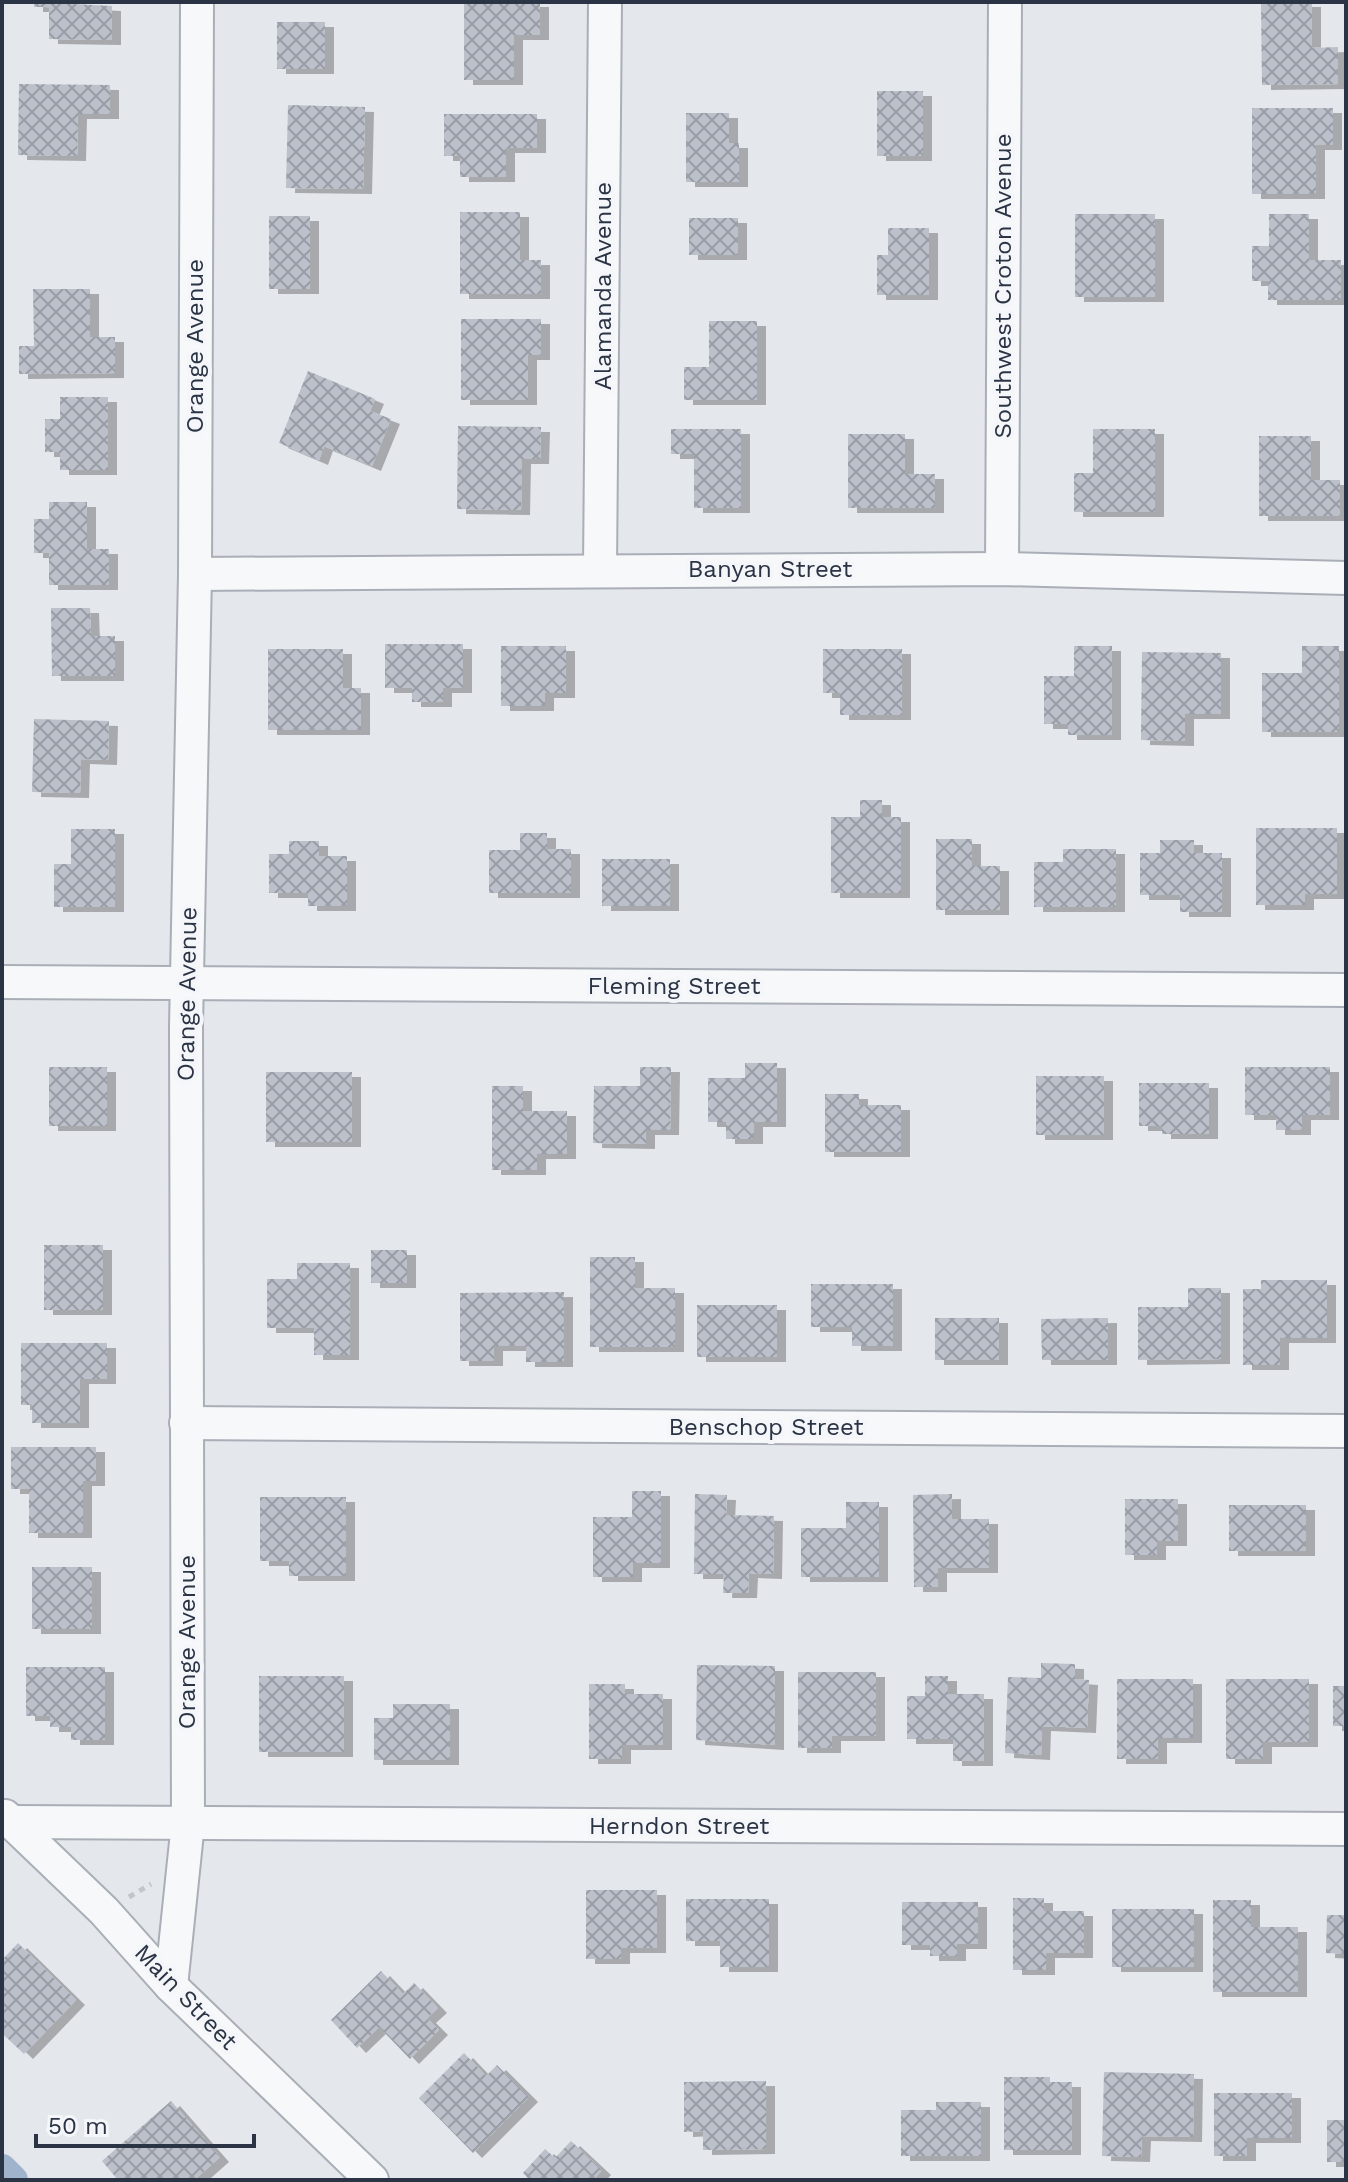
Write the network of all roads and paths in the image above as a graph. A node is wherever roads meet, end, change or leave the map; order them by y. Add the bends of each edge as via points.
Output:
1 (197, 2) edge
2 (605, 2) edge
3 (1005, 2) edge
4 (600, 569) junction
5 (1002, 569) junction
6 (195, 574) junction
7 (1346, 578) edge
8 (2, 982) edge
9 (186, 984) junction
10 (1346, 990) edge
11 (186, 1423) junction
12 (1346, 1431) edge
13 (7, 1818) edge
14 (188, 1823) junction
15 (1346, 1829) edge
16 (159, 1879) dead end
17 (118, 1904) dead end
18 (171, 1986) junction
19 (372, 2180) edge

1 - 6 street, Orange Avenue
2 - 4 street, Alamanda Avenue
3 - 5 street, Southwest Croton Avenue
4 - 5 street, Banyan Street
4 - 6 street, Banyan Street
5 - 7 street, Banyan Street
6 - 9 street, Orange Avenue
8 - 9 street, Fleming Street
9 - 10 street, Fleming Street
9 - 11 street, Orange Avenue
11 - 12 street, Benschop Street
11 - 14 street, Orange Avenue
13 - 14 street, Herndon Street
13 - 18 street, Main Street via 104,1911
14 - 15 street, Herndon Street
14 - 18 street, Orange Avenue
16 - 17 path
18 - 19 street, Main Street

